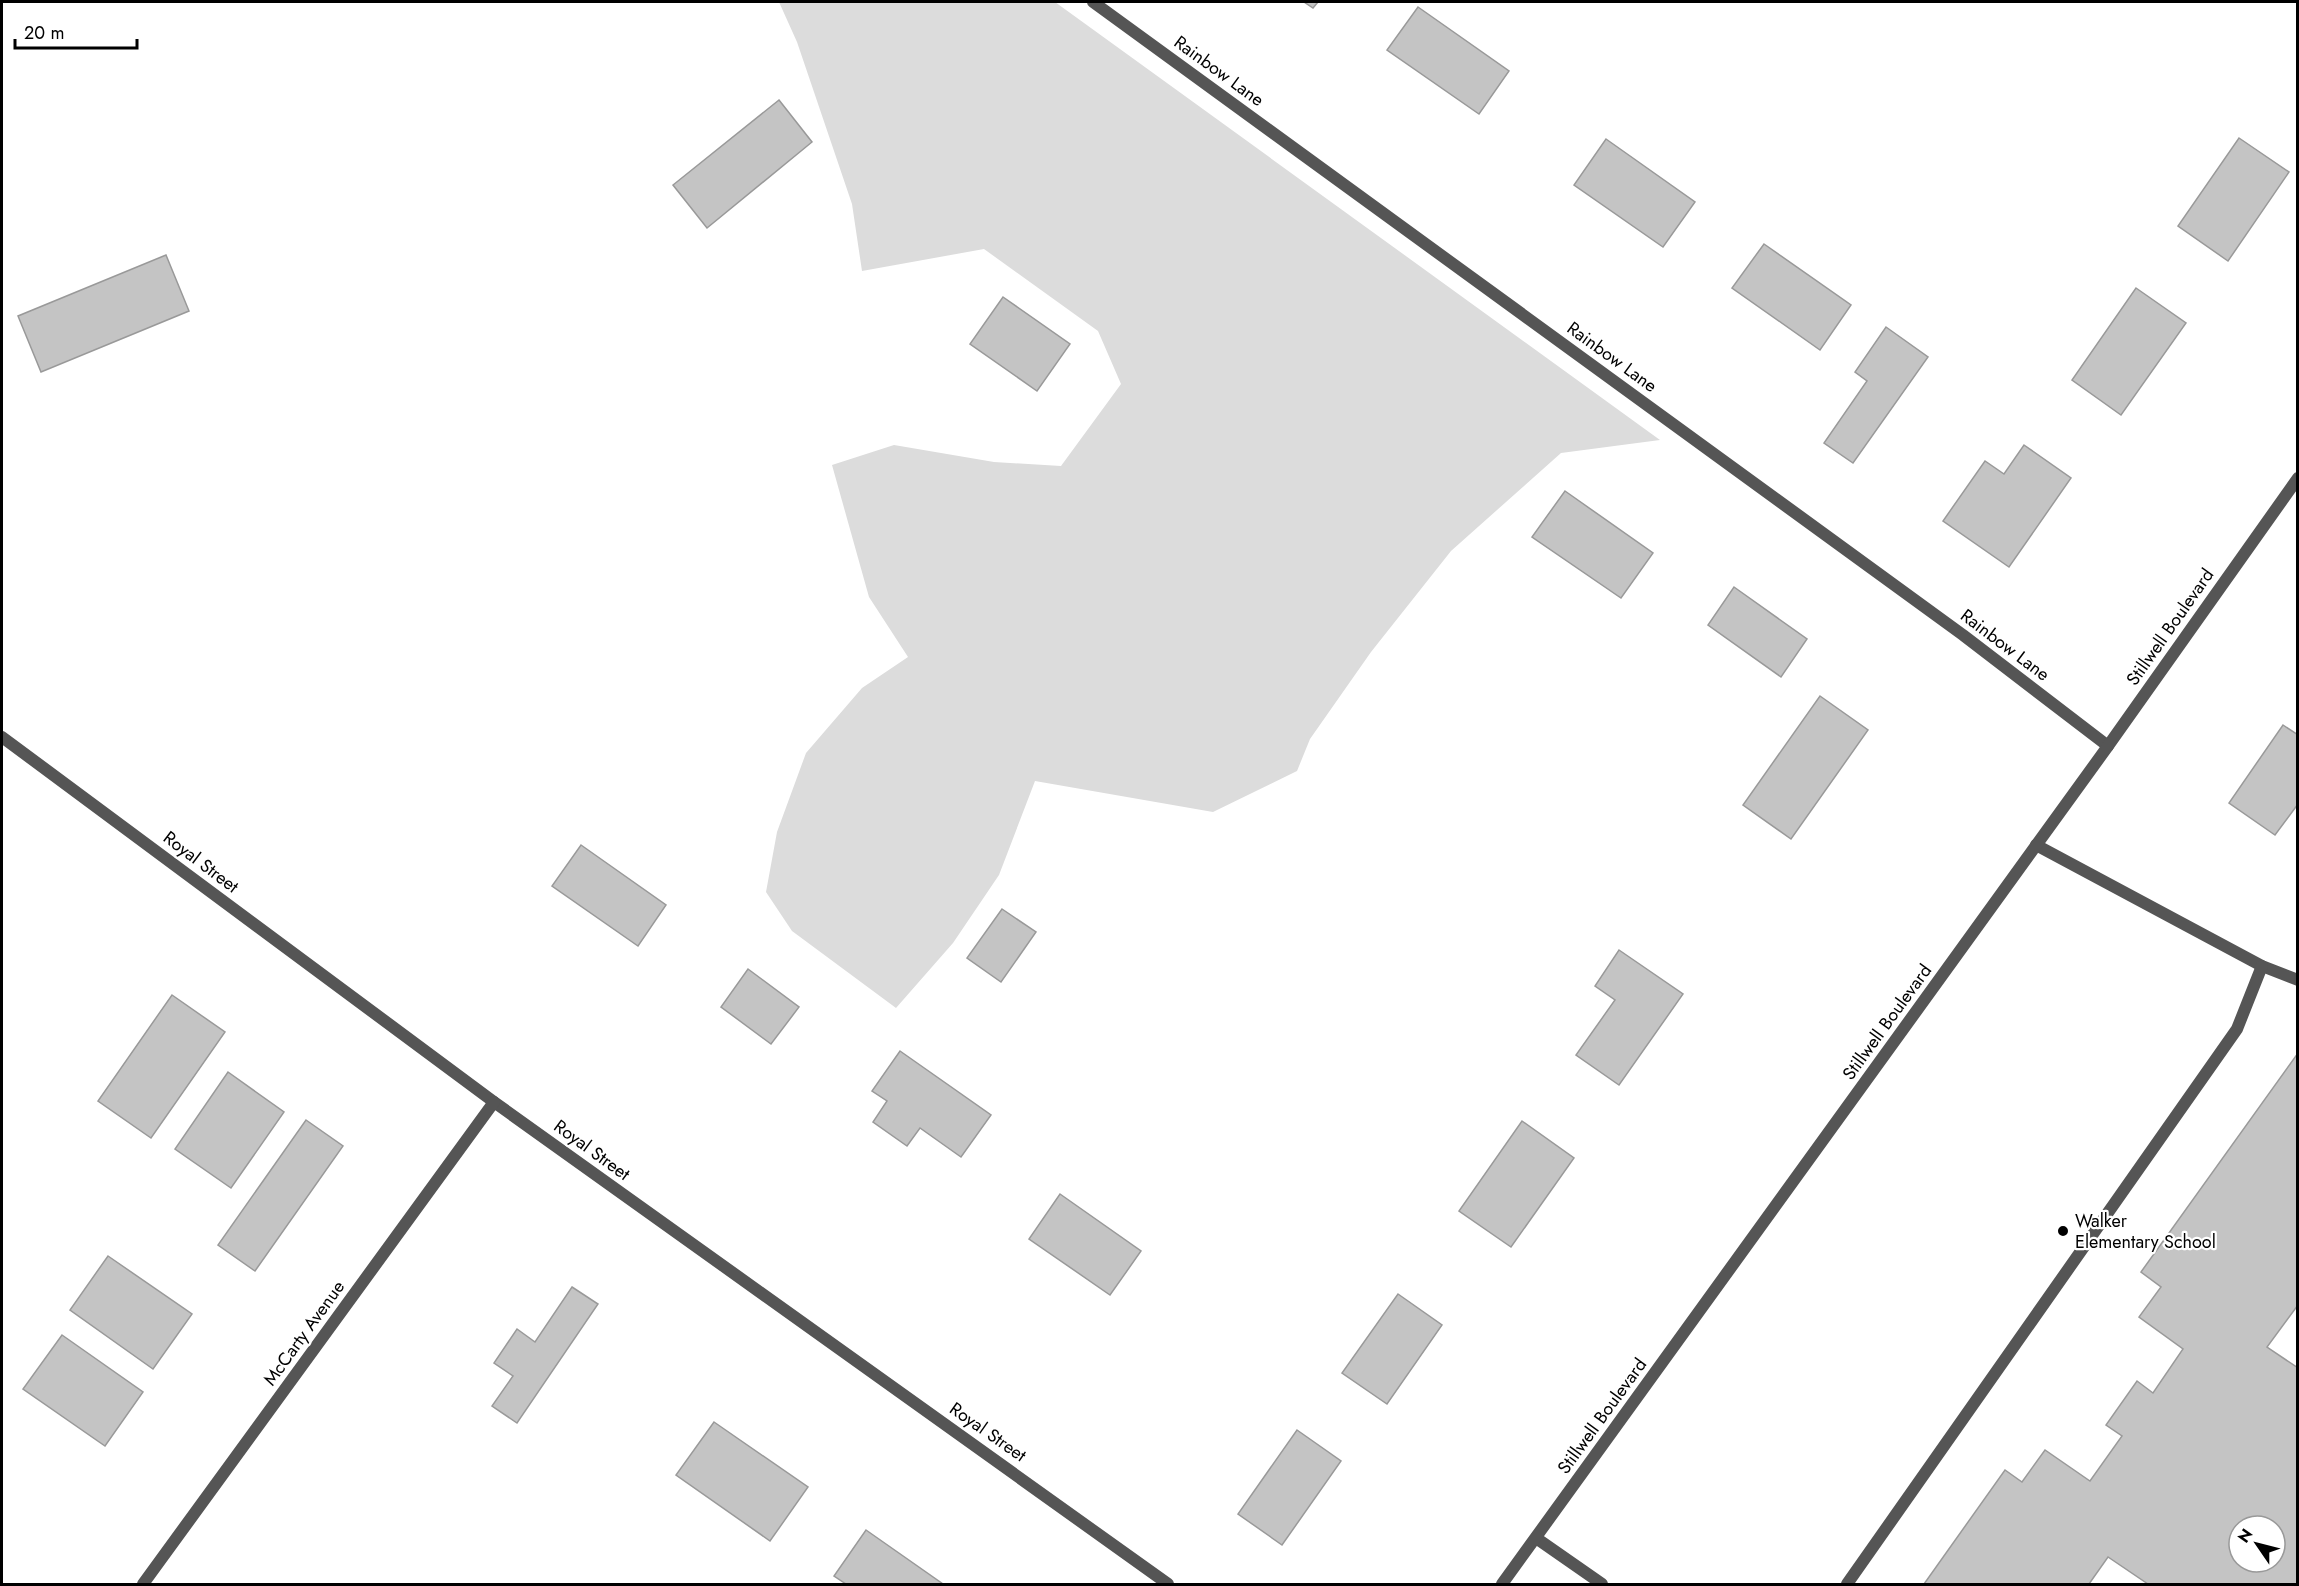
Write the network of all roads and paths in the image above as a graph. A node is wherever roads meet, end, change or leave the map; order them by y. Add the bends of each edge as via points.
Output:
1 (1093, 2) edge
2 (2298, 478) edge
3 (2, 736) edge
4 (2108, 746) junction
5 (2036, 845) junction
6 (2262, 966) junction
7 (2298, 980) edge
8 (494, 1102) junction
9 (1536, 1539) junction
10 (143, 1584) edge
11 (1168, 1584) edge
12 (1503, 1584) edge
13 (1602, 1584) edge
14 (1846, 1584) edge

1 - 4 street, Rainbow Lane via 1953,628
2 - 4 street, Stillwell Boulevard
3 - 8 street, Royal Street
4 - 5 street, Stillwell Boulevard
5 - 6 street
5 - 9 street, Stillwell Boulevard
6 - 7 street
6 - 14 street via 2237,1029
8 - 10 street, McCarty Avenue
8 - 11 street, Royal Street
9 - 12 street, Stillwell Boulevard
9 - 13 street

